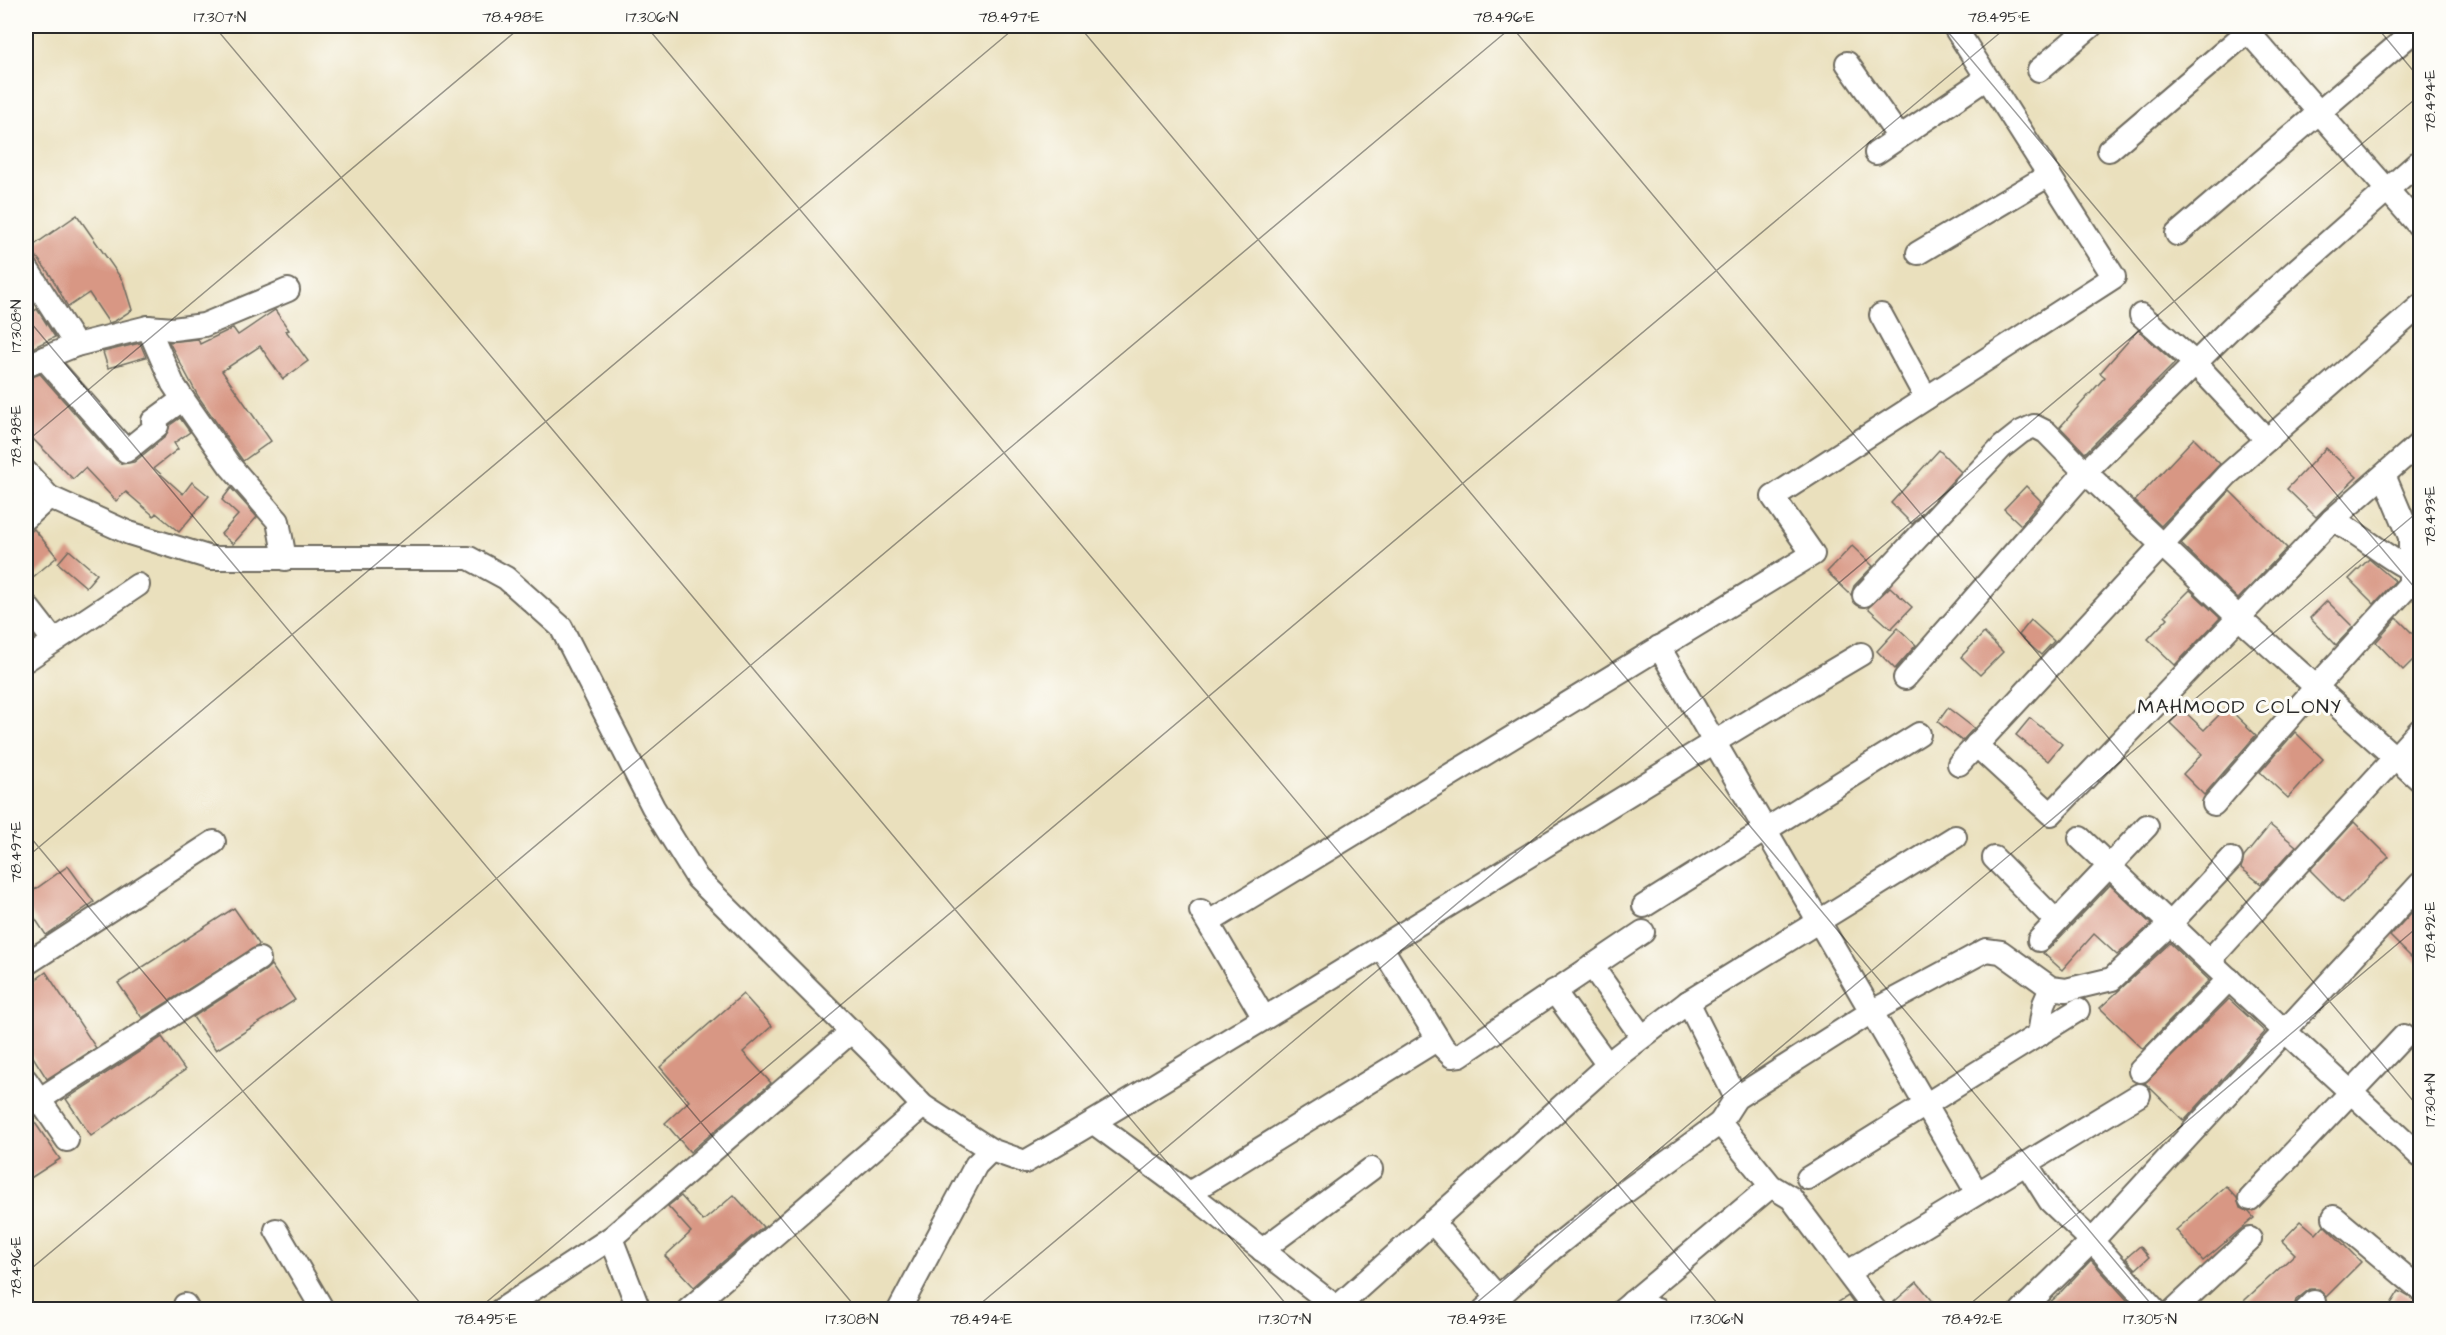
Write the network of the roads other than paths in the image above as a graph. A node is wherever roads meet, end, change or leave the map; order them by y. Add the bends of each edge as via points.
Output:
1 (1954, 26) edge
2 (2091, 26) edge
3 (2421, 26) edge
4 (2248, 27) edge
5 (1847, 63) dead end
6 (2039, 70) dead end
7 (1987, 78) junction
8 (2319, 112) junction
9 (1899, 137) junction
10 (2109, 150) dead end
11 (1876, 153) dead end
12 (2421, 161) edge
13 (2049, 175) junction
14 (2388, 190) junction
15 (2421, 227) edge
16 (2177, 234) dead end
17 (1918, 253) dead end
18 (26, 267) edge
19 (288, 290) dead end
20 (2421, 306) edge
21 (1881, 315) dead end
22 (2141, 315) dead end
23 (148, 327) junction
24 (76, 345) junction
25 (34, 362) edge
26 (2195, 363) junction
27 (1926, 398) junction
28 (183, 399) junction
29 (2267, 440) junction
30 (2421, 443) edge
31 (26, 472) edge
32 (2085, 472) junction
33 (2384, 475) junction
34 (49, 497) junction
35 (26, 518) edge
36 (2332, 520) junction
37 (2415, 542) edge
38 (2161, 544) junction
39 (285, 559) junction
40 (2414, 577) edge
41 (138, 585) dead end
42 (1864, 595) dead end
43 (26, 605) edge
44 (2239, 618) junction
45 (54, 641) junction
46 (1659, 647) junction
47 (1861, 654) dead end
48 (26, 660) edge
49 (1905, 678) dead end
50 (2317, 686) junction
51 (2421, 730) edge
52 (1919, 734) dead end
53 (1713, 741) junction
54 (1976, 745) junction
55 (2396, 758) junction
56 (1959, 764) dead end
57 (2421, 780) edge
58 (2214, 804) dead end
59 (2147, 826) dead end
60 (1766, 831) junction
61 (1955, 837) dead end
62 (2080, 838) dead end
63 (214, 842) dead end
64 (1994, 858) dead end
65 (2231, 859) dead end
66 (2109, 865) junction
67 (2421, 884) edge
68 (1644, 906) dead end
69 (2056, 921) junction
70 (1819, 922) junction
71 (2170, 924) junction
72 (1643, 932) dead end
73 (2039, 940) dead end
74 (1382, 948) junction
75 (259, 959) dead end
76 (2209, 961) junction
77 (26, 964) edge
78 (1592, 966) junction
79 (2229, 980) junction
80 (2051, 988) junction
81 (1554, 991) junction
82 (1688, 1002) junction
83 (2078, 1010) dead end
84 (1872, 1012) junction
85 (1264, 1018) junction
86 (2284, 1030) junction
87 (852, 1031) junction
88 (2039, 1035) junction
89 (1642, 1036) junction
90 (2404, 1036) dead end
91 (1438, 1039) junction
92 (1608, 1065) junction
93 (2140, 1071) dead end
94 (26, 1080) edge
95 (2351, 1091) junction
96 (2139, 1095) dead end
97 (1736, 1098) junction
98 (32, 1104) edge
99 (922, 1106) junction
100 (1927, 1106) junction
101 (1094, 1123) junction
102 (1720, 1123) junction
103 (67, 1140) dead end
104 (991, 1150) junction
105 (2421, 1156) edge
106 (2026, 1163) junction
107 (1371, 1169) dead end
108 (1808, 1178) dead end
109 (1771, 1186) junction
110 (1189, 1193) junction
111 (1977, 1193) junction
112 (2250, 1199) dead end
113 (2334, 1217) dead end
114 (1432, 1222) junction
115 (276, 1230) dead end
116 (611, 1238) junction
117 (2250, 1239) dead end
118 (2092, 1240) junction
119 (1262, 1250) junction
120 (1848, 1272) junction
121 (2421, 1289) edge
122 (1491, 1303) edge
123 (1628, 1306) edge
124 (1337, 1309) edge
125 (323, 1310) edge
126 (501, 1310) edge
127 (639, 1310) edge
128 (688, 1310) edge
129 (899, 1310) edge
130 (1657, 1310) edge
131 (1875, 1310) edge
132 (2022, 1310) edge
133 (2155, 1310) edge
134 (2174, 1310) edge

1 - 7 street
2 - 6 street
3 - 8 street
4 - 8 street
4 - 10 street
5 - 9 street
7 - 9 street
7 - 13 street
8 - 14 street
8 - 16 street
9 - 11 street
12 - 14 street
13 - 17 street
13 - 27 street via 2114,277
14 - 15 street
14 - 26 street
18 - 24 street
19 - 23 street via 204,324 173,329
20 - 29 street
21 - 27 street
22 - 26 street
23 - 24 street
23 - 28 street
24 - 25 street
25 - 28 street via 126,451 157,426 153,421
26 - 29 street
26 - 32 street
27 - 46 street via 1773,497 1813,554
28 - 39 street via 230,466 278,521
29 - 38 street via 2227,475
30 - 33 street
31 - 34 street
32 - 38 street
32 - 42 street via 2046,432 2034,426 2020,432
32 - 49 street
33 - 36 street
33 - 37 street
34 - 35 street
34 - 39 street via 178,550 212,558
36 - 40 street via 2346,526
36 - 44 street
37 - 40 street
38 - 44 street
38 - 54 street
39 - 87 street via 469,558 506,578 561,627 653,807 697,878
40 - 50 street
41 - 45 street
43 - 45 street
44 - 50 street
44 - 54 street via 2051,814
45 - 48 street
46 - 53 street
46 - 85 street via 1204,916
47 - 53 street
50 - 55 street
50 - 58 street
51 - 55 street
52 - 60 street
53 - 60 street
53 - 74 street
54 - 56 street
55 - 57 street
55 - 76 street
59 - 66 street
60 - 68 street
60 - 70 street
61 - 70 street
62 - 66 street
63 - 77 street
64 - 69 street
65 - 71 street
66 - 69 street
66 - 71 street
67 - 86 street
69 - 73 street
70 - 82 street
70 - 84 street
71 - 76 street
71 - 80 street via 2112,979 2066,990
72 - 78 street
74 - 85 street
74 - 91 street
75 - 98 street
76 - 79 street
78 - 81 street
78 - 89 street
79 - 86 street
79 - 93 street
80 - 84 street via 2001,952 1986,950
80 - 88 street
81 - 91 street via 1460,1055 1446,1052
81 - 92 street
82 - 89 street
82 - 97 street
83 - 88 street
84 - 97 street
84 - 100 street
85 - 101 street
86 - 95 street
86 - 118 street
87 - 99 street
87 - 116 street
88 - 100 street
89 - 92 street
90 - 95 street
91 - 110 street
92 - 114 street
94 - 98 street
95 - 105 street
95 - 112 street
96 - 106 street
97 - 102 street
98 - 103 street
99 - 104 street
99 - 128 street
100 - 108 street
100 - 111 street
101 - 104 street via 1025,1162
101 - 110 street
102 - 109 street
102 - 122 street via 1610,1203
104 - 129 street via 976,1165
106 - 111 street
106 - 118 street via 2050,1201
107 - 119 street
109 - 120 street via 1791,1198
109 - 123 street
110 - 119 street
111 - 120 street
113 - 121 street
114 - 122 street
114 - 124 street
115 - 125 street
116 - 126 street
116 - 127 street
117 - 134 street
118 - 132 street
118 - 133 street
119 - 124 street
120 - 131 street
123 - 130 street

